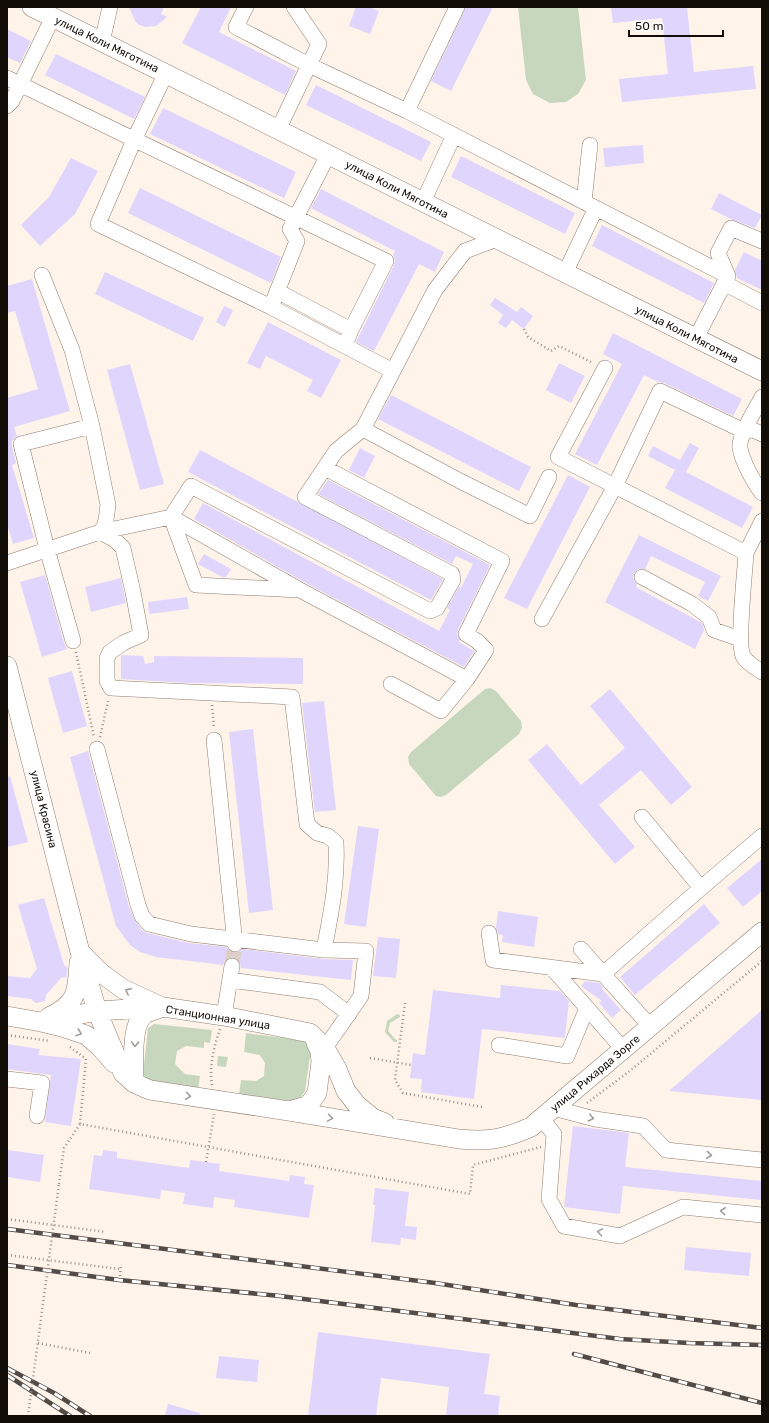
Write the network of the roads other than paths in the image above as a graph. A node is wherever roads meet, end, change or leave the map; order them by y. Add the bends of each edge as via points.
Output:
1 (32, 7) edge
2 (110, 7) edge
3 (246, 7) edge
4 (294, 7) edge
5 (457, 7) edge
6 (53, 17) junction
7 (102, 42) junction
8 (310, 65) junction
9 (166, 73) junction
10 (7, 78) edge
11 (20, 85) junction
12 (7, 106) edge
13 (407, 111) junction
14 (278, 130) junction
15 (454, 135) junction
16 (134, 140) junction
17 (590, 145) dead end
18 (328, 155) junction
19 (423, 202) junction
20 (590, 205) junction
21 (296, 218) junction
22 (497, 239) junction
23 (762, 241) edge
24 (565, 273) junction
25 (42, 275) dead end
26 (726, 279) junction
27 (277, 291) junction
28 (762, 303) edge
29 (271, 307) junction
30 (351, 330) junction
31 (696, 338) junction
32 (345, 346) junction
33 (605, 368) road end
34 (393, 371) junction
35 (762, 371) edge
36 (762, 397) edge
37 (92, 426) junction
38 (364, 429) junction
39 (744, 432) junction
40 (762, 434) edge
41 (325, 468) junction
42 (549, 477) dead end
43 (615, 486) junction
44 (762, 493) edge
45 (171, 517) junction
46 (762, 521) edge
47 (100, 532) junction
48 (47, 549) junction
49 (746, 553) junction
50 (7, 563) edge
51 (462, 564) dead end
52 (642, 577) dead end
53 (453, 580) junction
54 (300, 590) junction
55 (542, 619) dead end
56 (740, 639) junction
57 (74, 641) road end
58 (8, 671) edge
59 (762, 672) edge
60 (467, 679) junction
61 (391, 684) dead end
62 (214, 740) road end
63 (97, 749) road end
64 (642, 817) dead end
65 (762, 836) edge
66 (701, 888) junction
67 (490, 933) dead end
68 (761, 936) edge
69 (235, 941) junction
70 (581, 949) dead end
71 (324, 950) junction
72 (80, 952) junction
73 (552, 968) junction
74 (604, 974) junction
75 (163, 1007) junction
76 (587, 1008) junction
77 (97, 1011) junction
78 (349, 1014) junction
79 (7, 1016) edge
80 (224, 1016) junction
81 (41, 1022) junction
82 (650, 1026) junction
83 (310, 1033) junction
84 (499, 1045) dead end
85 (325, 1048) junction
86 (623, 1049) junction
87 (7, 1079) edge
88 (136, 1082) junction
89 (289, 1111) junction
90 (547, 1113) junction
91 (37, 1116) dead end
92 (400, 1129) junction
93 (762, 1160) edge
94 (762, 1215) edge

1 - 6 main road, улица Коли Мяготина
2 - 7 street
3 - 8 street via 236,26
4 - 8 street via 319,44
5 - 13 street
6 - 7 main road, улица Коли Мяготина
6 - 11 street
7 - 9 main road, улица Коли Мяготина
8 - 13 street
8 - 14 street
9 - 14 main road, улица Коли Мяготина
9 - 16 street
10 - 11 street
11 - 12 street
11 - 16 street
13 - 15 street
14 - 18 main road, улица Коли Мяготина
15 - 19 street
15 - 20 street
16 - 21 street
16 - 29 street via 98,224
17 - 20 street
18 - 19 main road, улица Коли Мяготина
18 - 21 street
19 - 22 main road, улица Коли Мяготина
20 - 24 street
20 - 26 street
21 - 27 street via 290,229 296,241
21 - 30 street via 386,261
22 - 24 main road, улица Коли Мяготина
22 - 34 street via 465,251 435,290
23 - 26 street via 731,228 718,253
24 - 31 main road, улица Коли Мяготина
25 - 37 street via 72,350
26 - 28 street
26 - 31 street
27 - 29 street
27 - 30 street
29 - 32 street
30 - 32 street
31 - 35 main road, улица Коли Мяготина
32 - 34 street
33 - 43 street via 558,457
34 - 38 street
36 - 39 street
37 - 47 street via 108,505 104,527
37 - 48 street via 21,444
38 - 41 street via 336,451
38 - 42 street via 530,516
39 - 40 street via 753,430
39 - 43 street via 660,391
39 - 44 street via 740,447 750,473
41 - 53 street via 305,497 452,574
41 - 60 street via 502,562 466,634 486,650
43 - 49 street
43 - 55 street
45 - 47 street
45 - 53 street via 191,486 430,611 437,608
45 - 54 street
45 - 54 street via 196,585
46 - 49 street
47 - 48 street
47 - 71 street via 123,548 141,635 110,652 107,658 107,681 111,688 292,697 307,824 317,833 328,836 336,843 334,896
48 - 50 street
48 - 57 street
49 - 56 street
51 - 53 street
52 - 56 street via 692,604 710,617 714,630
54 - 60 street
56 - 59 street via 743,656
58 - 72 main road, улица Красина
60 - 61 street via 441,711
62 - 69 street
63 - 69 street via 142,916 149,924
64 - 66 street
65 - 66 street
66 - 74 street
67 - 73 street via 493,960
68 - 82 main road, улица Рихарда Зорге
69 - 71 street
70 - 74 street
71 - 78 street via 366,951 361,996
75 -> 72 main road via 123,989 101,974
72 - 77 main road, улица Красина
72 - 81 main road via 77,991 70,1004
73 - 74 street
73 - 76 street
74 - 82 street
75 - 77 main road, Станционная улица
75 - 80 main road, Станционная улица
75 -> 88 main road via 145,1014 138,1023 135,1033
76 - 84 street via 566,1056
76 - 86 street
77 - 81 main road, Станционная улица
77 - 88 main road
78 - 80 street via 320,992 231,973
78 - 85 street
79 - 81 main road, Станционная улица
80 - 83 main road, Станционная улица
81 -> 88 main road, Станционная улица via 86,1035
82 - 86 main road, улица Рихарда Зорге
83 - 85 main road
83 - 89 main road via 320,1051 317,1093 309,1105
85 - 92 main road via 346,1091 357,1105 373,1118
86 - 90 main road, улица Рихарда Зорге
87 - 91 street via 42,1083
88 -> 89 main road via 215,1100
89 -> 92 main road
90 - 92 main road, улица Рихарда Зорге via 531,1127 512,1136 494,1140 475,1141
90 -> 93 street via 576,1114 643,1126 666,1150
94 -> 90 street via 682,1207 620,1236 564,1226 549,1199 554,1134

